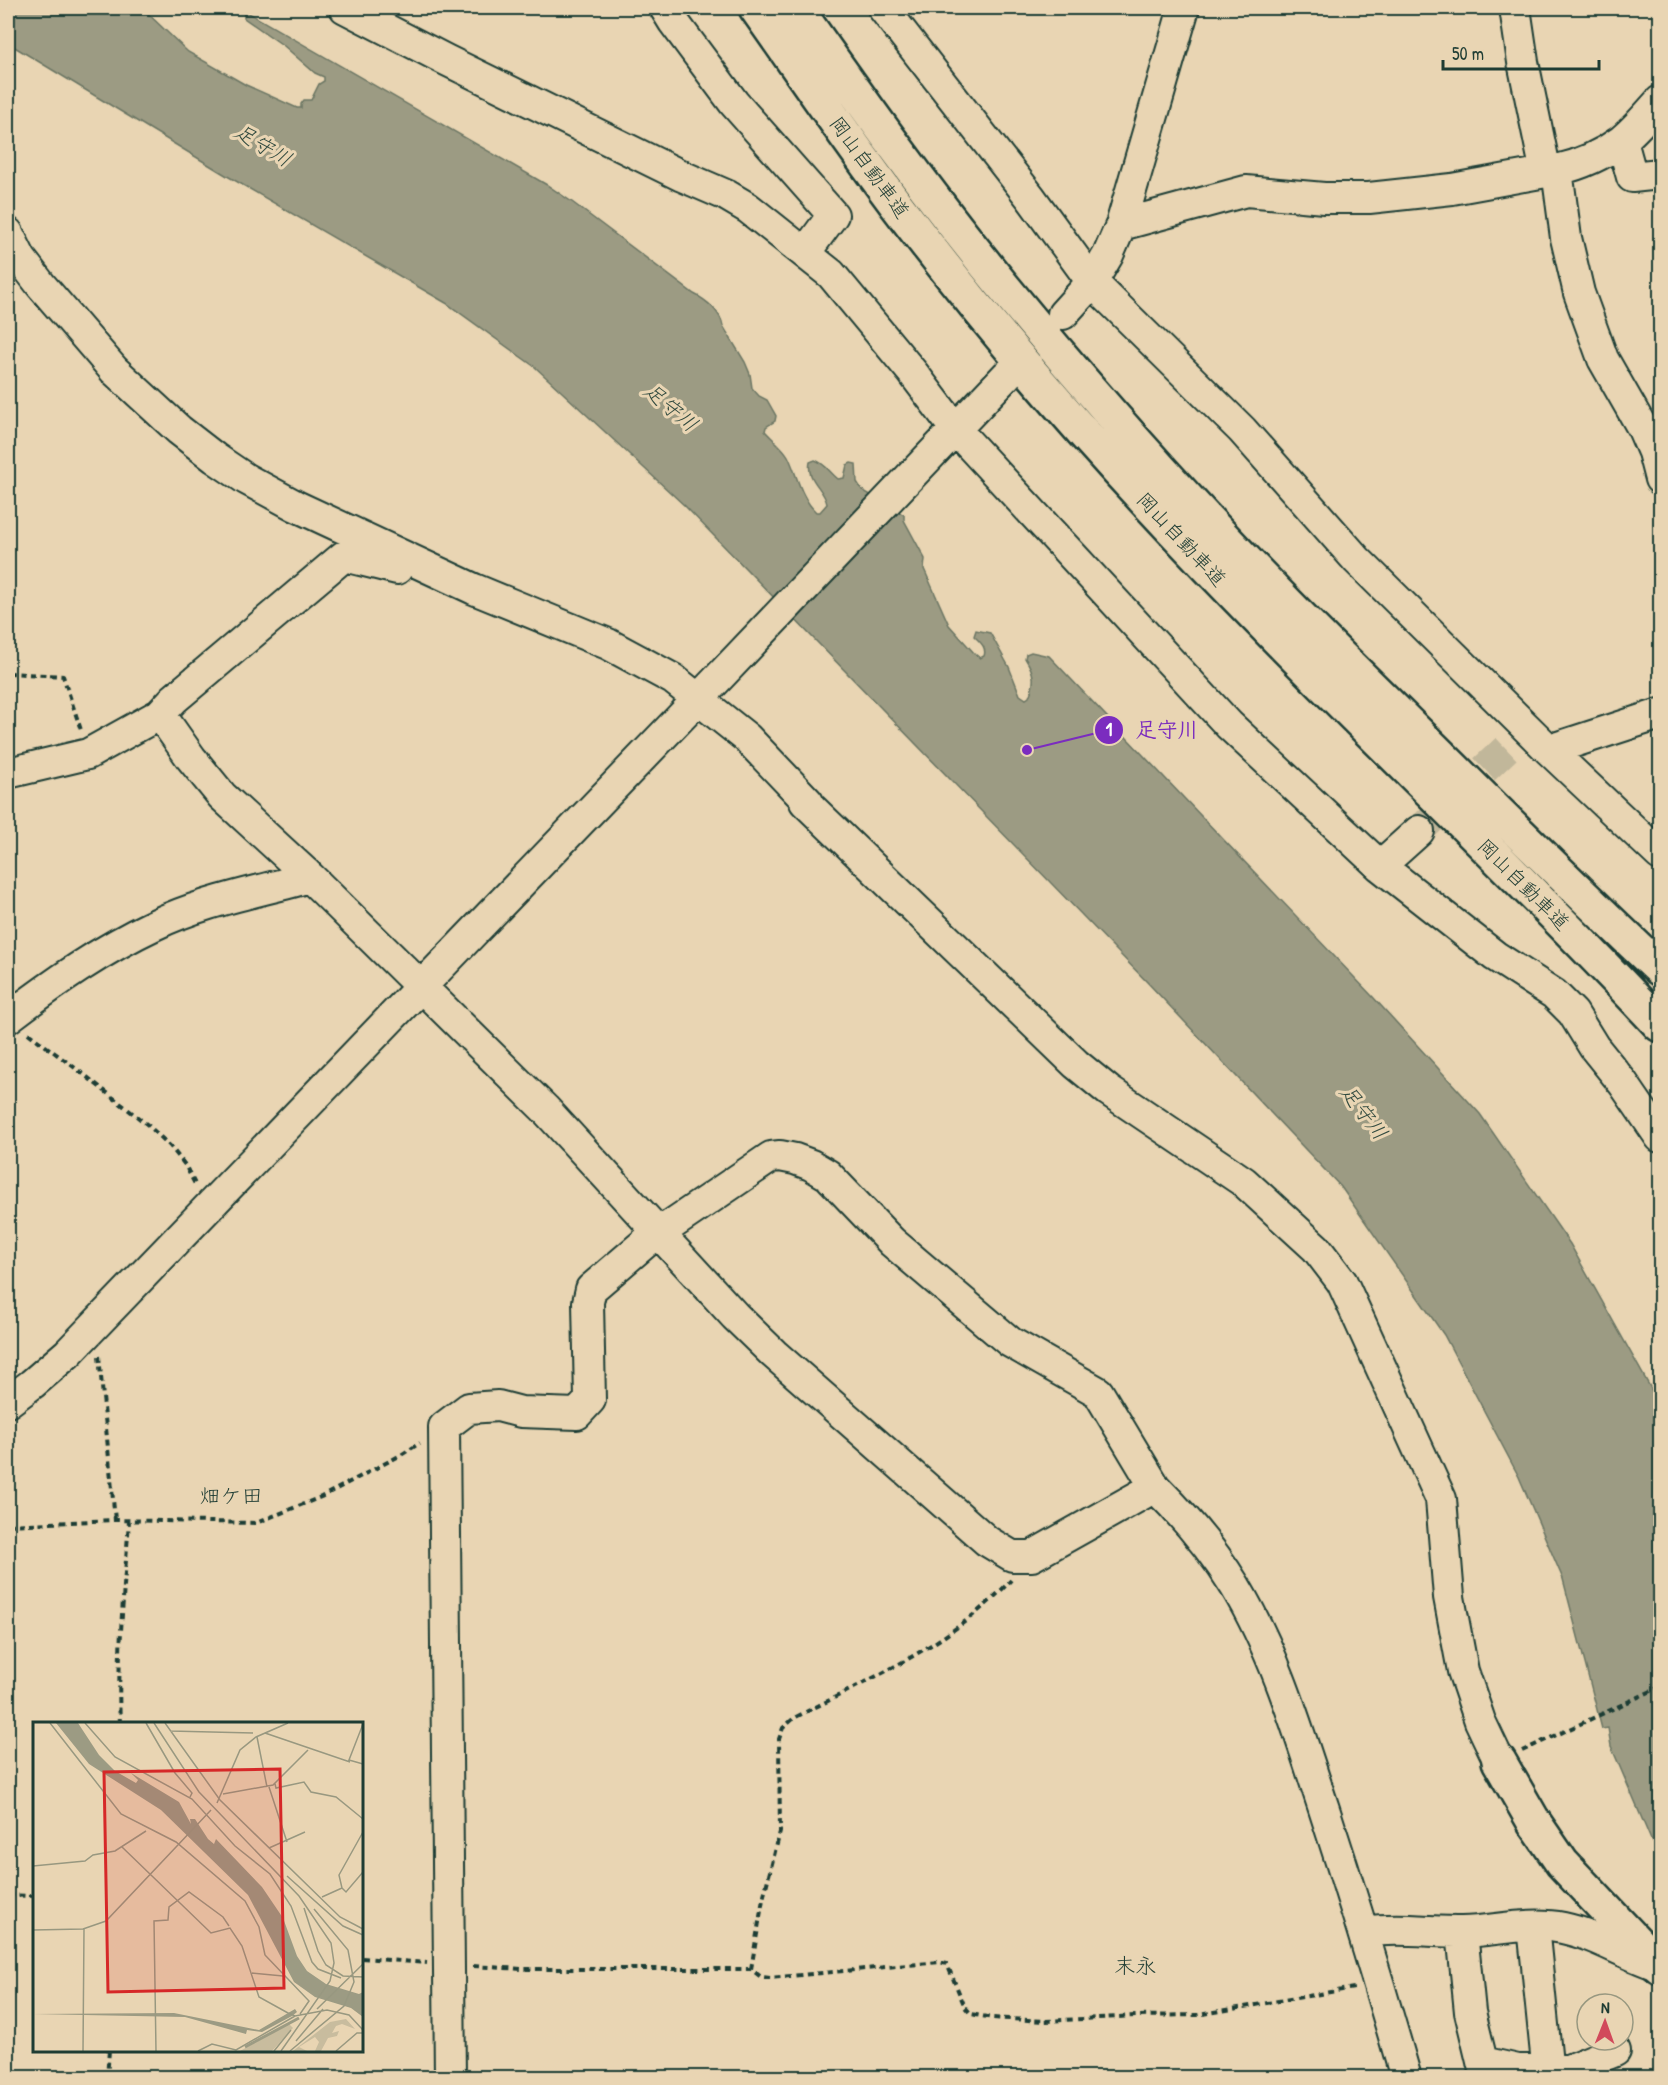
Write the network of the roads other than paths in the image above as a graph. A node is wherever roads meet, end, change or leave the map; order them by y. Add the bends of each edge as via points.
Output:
1 (345, 8) edge
2 (665, 8) edge
3 (756, 8) edge
4 (796, 8) edge
5 (883, 8) edge
6 (1184, 8) edge
7 (1515, 8) edge
8 (1660, 101) edge
9 (1622, 141) junction
10 (1551, 172) junction
11 (1660, 174) edge
12 (1121, 225) junction
13 (8, 233) edge
14 (805, 253) junction
15 (1092, 282) junction
16 (1063, 314) dead end
17 (1007, 375) dead end
18 (951, 435) junction
19 (1660, 479) edge
20 (474, 589) junction
21 (702, 695) junction
22 (160, 714) junction
23 (1660, 714) edge
24 (1549, 750) junction
25 (8, 773) edge
26 (1419, 831) tunnel mouth
27 (1660, 855) edge
28 (1380, 866) junction
29 (306, 873) junction
30 (1602, 914) junction
31 (1660, 969) edge
32 (1660, 979) edge
33 (421, 988) junction
34 (13, 1022) edge
35 (1660, 1025) edge
36 (1660, 1137) edge
37 (659, 1232) junction
38 (8, 1402) edge
39 (1155, 1487) junction
40 (1508, 1757) joint
41 (1533, 1926) junction
42 (1364, 1932) junction
43 (1462, 1932) junction
44 (1659, 1966) edge
45 (1613, 2052) edge
46 (1484, 2070) edge
47 (1549, 2074) edge
48 (450, 2078) edge
49 (1406, 2078) edge

1 - 14 street via 726,195
2 - 14 street via 734,103 833,215
3 - 35 main road, 岡山自動車道 via 895,203 1058,402 1154,510
4 - 30 main road, 岡山自動車道 via 924,187 1086,385 1286,603
5 - 15 street
6 - 12 street
7 - 10 street via 1523,62
8 - 9 street
9 - 10 street via 1598,155
9 - 11 street via 1632,177
10 - 12 street via 1369,198 1246,191
10 - 19 street via 1579,293 1603,359 1644,429
12 - 15 street
13 - 20 street via 41,285 114,370 215,458 296,506
14 - 18 street via 838,282 913,374
15 - 16 street
15 - 24 street via 1242,430 1518,738
17 - 18 street
18 - 21 street
18 - 28 street via 1229,725
20 - 21 street via 608,644
20 - 22 street via 344,556
21 - 33 street
21 - 40 street via 805,802 1076,1064 1109,1091 1244,1182 1297,1228 1331,1266 1342,1282 1441,1499 1449,1597 1463,1671 1480,1721
22 - 25 street via 88,754
22 - 29 street via 222,796
23 - 24 street
24 - 27 street
26 - 28 street
28 - 36 street via 1495,956 1554,993 1573,1013
29 - 33 street
29 - 34 street via 299,880 156,924 103,951 56,982
30 - 31 main road
30 - 32 main road
33 - 37 street via 544,1109
33 - 38 street via 68,1353
37 - 39 street via 774,1354 987,1541 1012,1556 1032,1556
37 - 39 street via 771,1157 811,1164 828,1174 892,1242 1010,1342 1098,1392
37 - 48 street via 591,1289 590,1400 577,1414 521,1412 498,1406 469,1408 444,1427
39 - 42 street via 1209,1547 1253,1619 1292,1713
40 - 44 main road via 1534,1822 1562,1863
41 - 43 street
41 - 44 street via 1573,1931
41 - 47 street
42 - 43 street
42 - 49 street
43 - 46 street via 1470,2012
45 - 47 street
46 - 47 street

